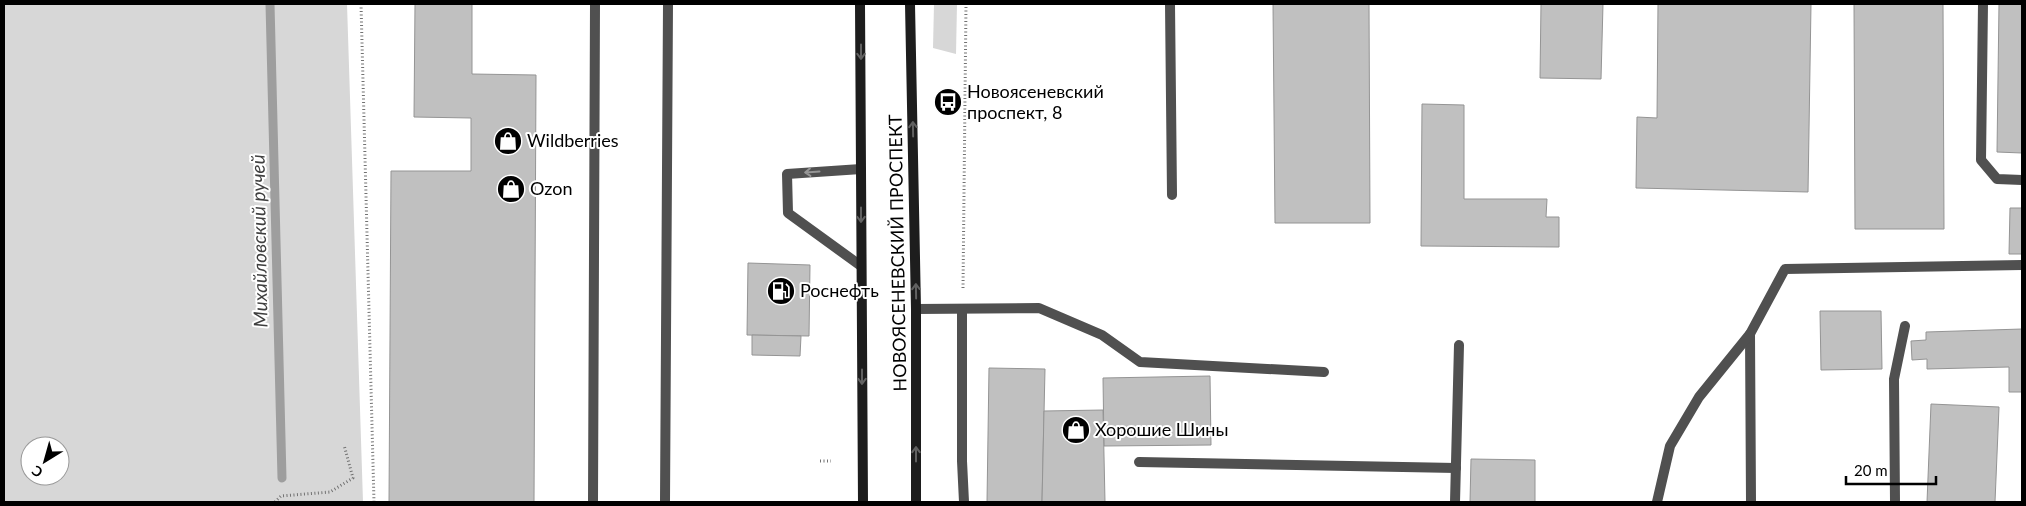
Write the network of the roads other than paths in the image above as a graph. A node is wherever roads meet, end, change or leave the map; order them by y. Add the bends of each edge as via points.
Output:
1 (595, 4) edge
2 (668, 4) edge
3 (860, 4) edge
4 (910, 4) edge
5 (1170, 4) edge
6 (1983, 4) edge
7 (861, 169) junction
8 (2022, 180) edge
9 (1172, 194) dead end
10 (2022, 265) edge
11 (861, 266) junction
12 (916, 309) junction
13 (962, 309) junction
14 (1905, 326) dead end
15 (1750, 334) junction
16 (1459, 345) dead end
17 (1324, 372) dead end
18 (1139, 462) dead end
19 (1456, 468) junction
20 (593, 502) edge
21 (665, 502) edge
22 (863, 502) edge
23 (916, 502) edge
24 (964, 502) edge
25 (1455, 502) edge
26 (1657, 502) edge
27 (1750, 502) edge
28 (1895, 502) edge

1 - 20 lane
2 - 21 lane
3 -> 7 main road, НОВОЯСЕНЕВСКИЙ ПРОСПЕКТ
12 -> 4 main road, НОВОЯСЕНЕВСКИЙ ПРОСПЕКТ
5 - 9 lane
6 - 8 lane via 1981,160 1997,179
7 -> 11 main road, НОВОЯСЕНЕВСКИЙ ПРОСПЕКТ
7 -> 11 lane via 787,174 788,213
10 - 15 lane via 1785,269
11 -> 22 main road, НОВОЯСЕНЕВСКИЙ ПРОСПЕКТ
12 - 13 lane
23 -> 12 main road, НОВОЯСЕНЕВСКИЙ ПРОСПЕКТ
13 - 17 lane via 1039,308 1102,335 1140,362
13 - 24 lane
14 - 28 lane via 1894,378
15 - 26 lane via 1699,397 1670,446
15 - 27 lane
16 - 19 lane
18 - 19 lane
19 - 25 lane

